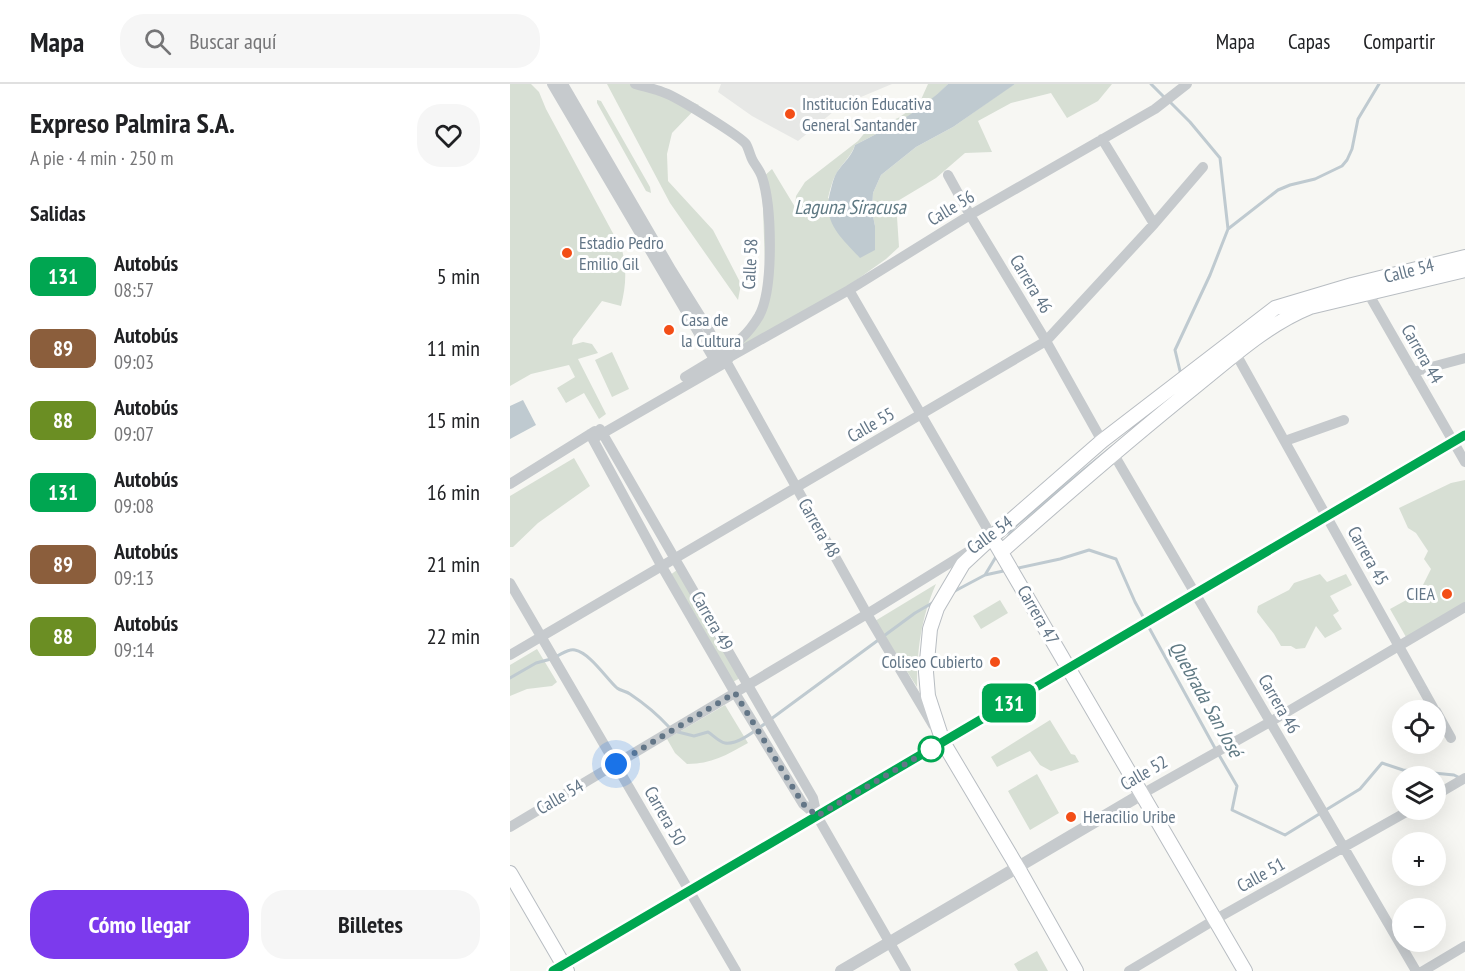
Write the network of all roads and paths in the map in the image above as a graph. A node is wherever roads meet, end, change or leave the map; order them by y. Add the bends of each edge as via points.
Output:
1 (552, 84) edge
2 (563, 84) edge
3 (635, 84) edge
4 (1187, 84) edge
5 (669, 88) edge
6 (1102, 139) junction
7 (604, 165) junction
8 (1203, 167) dead end
9 (948, 175) dead end
10 (970, 215) junction
11 (1154, 224) junction
12 (1465, 257) edge
13 (1465, 270) edge
14 (849, 290) junction
15 (1368, 293) junction
16 (1046, 340) junction
17 (1236, 354) junction
18 (721, 357) junction
19 (1465, 358) edge
20 (1413, 372) junction
21 (921, 415) junction
22 (1344, 420) dead end
23 (596, 433) junction
24 (1465, 435) edge
25 (1102, 441) junction
26 (1285, 441) junction
27 (1454, 442) junction
28 (1113, 453) junction
29 (1465, 462) edge
30 (510, 484) edge
31 (796, 488) junction
32 (1326, 516) junction
33 (992, 537) junction
34 (1001, 552) junction
35 (674, 558) junction
36 (661, 565) junction
37 (510, 583) edge
38 (1195, 593) junction
39 (1465, 608) edge
40 (867, 614) junction
41 (540, 637) junction
42 (1400, 647) junction
43 (510, 655) edge
44 (1069, 668) junction
45 (747, 686) junction
46 (735, 693) junction
47 (1429, 700) edge
48 (1270, 722) junction
49 (1446, 730) edge
50 (1451, 738) dead end
51 (943, 742) junction
52 (616, 764) junction
53 (1465, 778) edge
54 (1446, 789) edge
55 (1142, 794) junction
56 (817, 816) junction
57 (1393, 820) edge
58 (510, 827) edge
59 (1344, 849) junction
60 (1018, 868) junction
61 (510, 873) edge
62 (689, 891) junction
63 (1216, 920) junction
64 (889, 942) junction
65 (1465, 946) edge
66 (561, 969) edge
67 (736, 971) edge
68 (841, 971) edge
69 (906, 971) edge
70 (1076, 971) edge
71 (1129, 971) edge
72 (1245, 971) edge
73 (1416, 971) edge
74 (1423, 971) edge

1 - 7 street, Carrera 48
2 - 7 street, Carrera 48
3 - 5 street, Calle 58
4 - 6 street, Calle 56 via 1155,109
5 - 18 street, Calle 58 via 746,144 762,175 769,253 766,295 759,315
6 - 10 street, Calle 56
6 - 11 street
7 - 18 street, Carrera 48 via 669,273 707,327
8 - 11 street, Calle 55
9 - 10 street, Carrera 46
10 - 14 street, Calle 56
10 - 16 street, Carrera 46
11 - 16 street, Calle 55
12 - 25 main road, Calle 54 via 1275,308
13 - 15 main road, Calle 54
14 - 18 street, Calle 56
14 - 21 street, Carrera 47
15 - 17 main road, Calle 54 via 1288,316
15 - 20 street, Carrera 44
16 - 21 street, Calle 55
16 - 25 street, Carrera 46
17 - 26 street, Carrera 45
17 - 28 main road, Calle 54
18 - 23 street, Calle 56
18 - 31 street, Carrera 48
19 - 20 street
20 - 27 street, Carrera 44
21 - 31 street, Calle 55
21 - 33 street, Carrera 47
22 - 26 street
23 - 30 street, Calle 56
23 - 35 street, Carrera 49
23 - 36 street, Carrera 49
24 - 27 street
25 - 33 main road, Calle 54
26 - 32 street, Carrera 45
27 - 29 street, Carrera 44
27 - 32 street
28 - 34 main road, Calle 54
28 - 38 street, Carrera 46
31 - 35 street, Calle 55
31 - 40 street, Carrera 48
32 - 38 street
32 - 42 street, Carrera 45
33 - 34 main road, Carrera 47
33 - 40 street, Calle 54
33 - 51 main road via 963,564 937,608 930,629 928,696
34 - 44 main road, Carrera 47
35 - 36 street, Calle 55
35 - 45 street, Carrera 49
36 - 41 street, Calle 55
36 - 46 street, Carrera 49
37 - 41 street, Carrera 50
38 - 44 street
38 - 48 street, Carrera 46
39 - 42 street, Calle 52
40 - 45 street, Calle 54
40 - 51 street, Carrera 48
41 - 43 street, Calle 55
41 - 52 street, Carrera 50
42 - 47 street, Carrera 45
42 - 48 street, Calle 52
44 - 51 street
44 - 55 main road, Carrera 47
45 - 46 street, Calle 54
45 - 56 street, Carrera 49 via 813,798
46 - 52 street, Calle 54
46 - 56 street, Carrera 49 via 803,804
48 - 55 street, Calle 52
48 - 59 street, Carrera 46
49 - 50 street, Carrera 45
51 - 56 street
51 - 60 main road, Carrera 48
52 - 58 street, Calle 54
52 - 62 street, Carrera 50
53 - 54 street
55 - 60 street, Calle 52
55 - 63 main road, Carrera 47
56 - 62 street
56 - 64 street, Carrera 49
57 - 59 street, Calle 51
59 - 63 street, Calle 51
59 - 73 street, Carrera 46
60 - 64 street, Calle 52
60 - 70 main road, Carrera 48
61 - 66 main road
62 - 66 street
62 - 67 street, Carrera 50
63 - 71 street, Calle 51
63 - 72 main road, Carrera 47
64 - 68 street, Calle 52
64 - 69 street, Carrera 49
65 - 74 street

